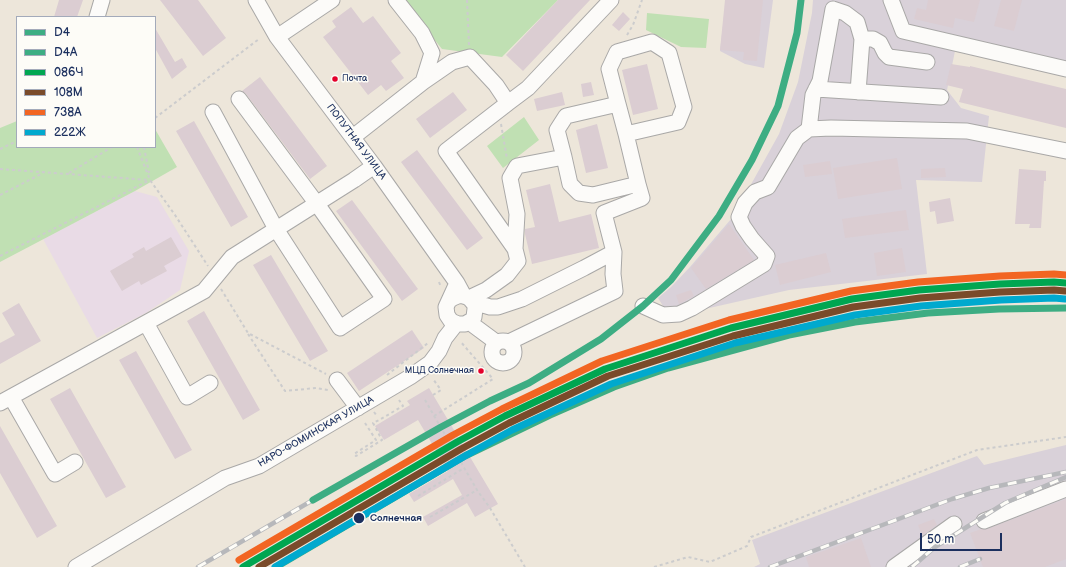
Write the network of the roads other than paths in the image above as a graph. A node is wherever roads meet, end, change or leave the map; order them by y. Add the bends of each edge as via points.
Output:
1 (102, 0) edge
2 (256, 0) edge
3 (332, 0) edge
4 (396, 0) edge
5 (611, 0) edge
6 (891, 0) edge
7 (97, 16) edge
8 (277, 37) junction
9 (862, 39) junction
10 (927, 62) dead end
11 (1066, 69) edge
12 (423, 82) junction
13 (816, 89) junction
14 (858, 92) junction
15 (941, 97) dead end
16 (239, 99) dead end
17 (618, 104) junction
18 (503, 106) junction
19 (213, 112) dead end
20 (809, 130) junction
21 (626, 134) junction
22 (353, 137) junction
23 (1066, 152) edge
24 (564, 157) junction
25 (374, 166) junction
26 (638, 184) junction
27 (317, 204) junction
28 (276, 229) junction
29 (515, 249) junction
30 (614, 252) junction
31 (462, 296) junction
32 (643, 306) dead end
33 (146, 323) junction
34 (462, 323) junction
35 (210, 383) dead end
36 (334, 385) road end
37 (6, 400) edge
38 (358, 408) junction
39 (75, 462) dead end
40 (1066, 489) edge
41 (984, 520) dead end
42 (954, 524) dead end
43 (76, 567) edge
44 (894, 567) edge

1 - 7 street
2 - 8 street, ПОПУТНАЯ УЛИЦА
3 - 8 street
4 - 12 street via 422,33 432,53
5 - 18 street via 528,88
6 - 11 street via 903,31
8 - 22 street, ПОПУТНАЯ УЛИЦА
9 - 10 street via 873,39 880,43 889,57
9 - 13 street via 857,22 845,13 833,9 820,81
9 - 14 street
12 - 18 street via 452,62 470,57 496,85
12 - 22 street
13 - 14 street
13 - 20 street via 813,94
14 - 15 street
16 - 27 street
17 - 21 street
17 - 21 street via 609,69 617,52 652,42 669,53 684,107 678,122
17 - 24 street via 566,116 558,130
18 - 29 street via 446,150
19 - 28 street
20 - 23 street via 830,128 966,131
20 - 32 street via 797,138 768,187 755,192 745,203 739,216 752,239 767,256 764,264 679,314 663,315
21 - 26 street
22 - 25 street, ПОПУТНАЯ УЛИЦА
24 - 26 street via 570,184 579,193 592,195
24 - 29 street via 517,166 510,178 517,214
25 - 27 street
25 - 31 street, ПОПУТНАЯ УЛИЦА
26 - 30 street via 642,198 604,213
27 - 28 street
27 - 28 street via 384,299 340,328
28 - 33 street via 232,257 204,291
29 - 31 street via 518,261 507,275 486,290
30 - 31 street via 522,299 498,307 490,307
30 - 34 street via 614,291 503,342
31 - 34 street via 475,305 475,313
31 - 34 street via 446,307 451,321
33 - 35 street via 187,397
33 - 37 street
34 - 38 street, НАРО-ФОМИНСКАЯ УЛИЦА via 445,338 430,363
36 - 38 street
37 - 39 street via 55,474
38 - 43 street, НАРО-ФОМИНСКАЯ УЛИЦА via 258,466 225,478
40 - 41 street
42 - 44 street

